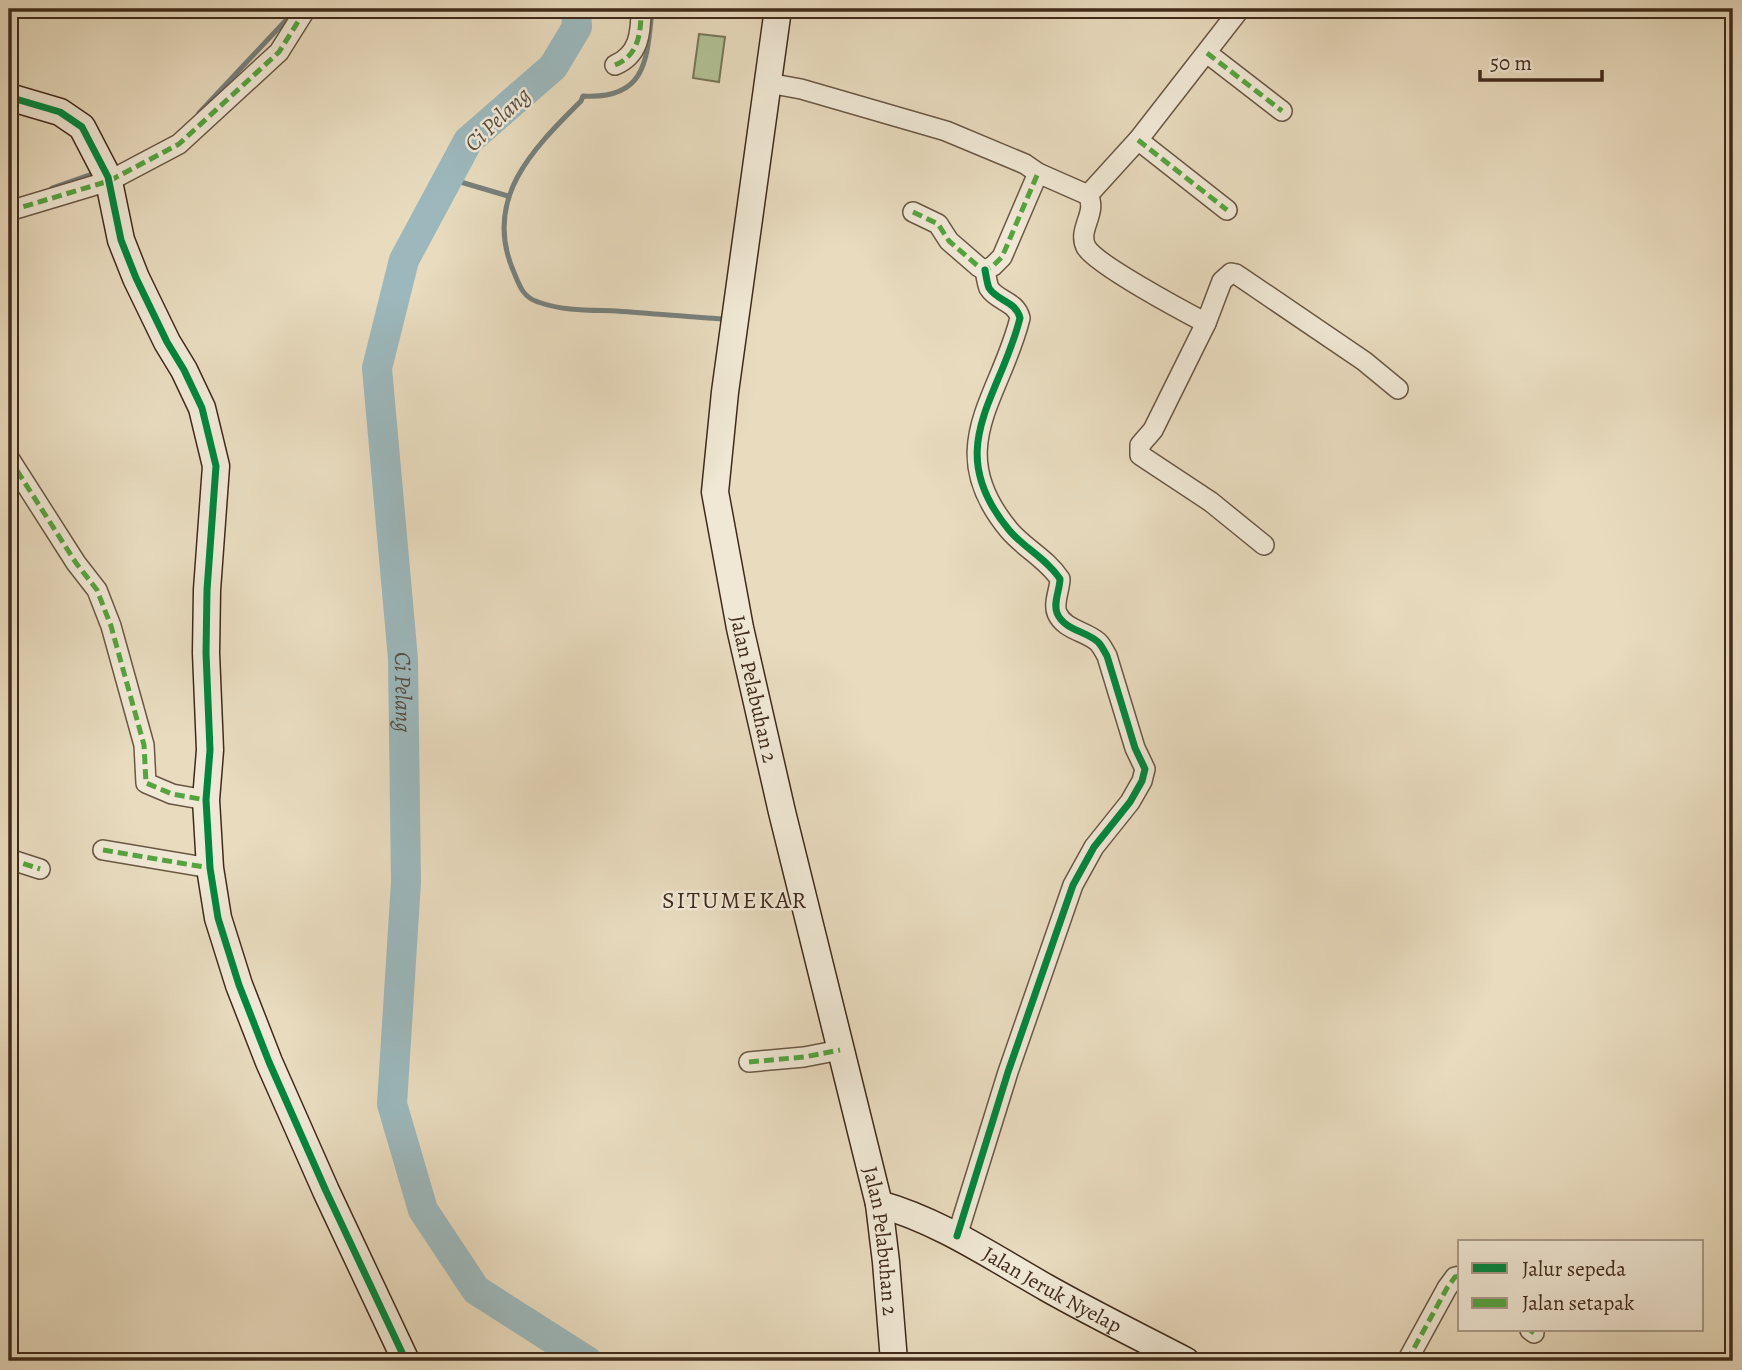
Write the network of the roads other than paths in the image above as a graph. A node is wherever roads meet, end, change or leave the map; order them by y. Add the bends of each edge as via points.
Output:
1 (306, 9) edge
2 (641, 9) edge
3 (778, 9) edge
4 (1240, 9) edge
5 (1207, 53) junction
6 (615, 65) dead end
7 (768, 83) junction
8 (9, 97) edge
9 (1282, 111) dead end
10 (1138, 140) junction
11 (1038, 173) junction
12 (106, 174) junction
13 (1088, 195) junction
14 (1227, 210) dead end
15 (9, 211) edge
16 (913, 212) dead end
17 (985, 270) junction
18 (1206, 323) junction
19 (1398, 389) dead end
20 (9, 458) edge
21 (1264, 545) dead end
22 (206, 800) junction
23 (103, 850) dead end
24 (9, 859) edge
25 (210, 868) junction
26 (40, 869) dead end
27 (841, 1050) junction
28 (749, 1062) dead end
29 (879, 1204) junction
30 (957, 1236) junction
31 (1458, 1276) edge
32 (406, 1361) edge
33 (894, 1361) edge
34 (1186, 1361) edge
35 (1407, 1361) edge

1 - 12 street via 279,51 179,144
2 - 6 street via 632,55
3 - 7 street, Jalan Pelabuhan 2
4 - 5 street
5 - 9 street
5 - 10 street
7 - 11 street via 946,131
7 - 27 street, Jalan Pelabuhan 2 via 725,392 716,509
8 - 12 street via 72,119 82,127
10 - 13 street
10 - 14 street
11 - 13 street
11 - 17 street via 1002,257
12 - 15 street
12 - 22 street via 121,240 202,408 216,466 207,590 210,750
13 - 18 street via 1092,213 1084,234 1087,248 1161,299
16 - 17 street via 938,224 949,240
17 - 30 street via 988,286 1016,308 1020,318 981,421 980,480 1010,532 1060,579 1056,607 1061,618 1088,635 1107,656 1145,769 1130,802 1094,848 1073,885
18 - 19 street via 1222,281 1236,274
18 - 21 street via 1139,452
20 - 22 street via 97,590 144,746 146,783
22 - 25 street
23 - 25 street
24 - 26 street
25 - 32 street via 218,918 254,1024
27 - 28 street
27 - 29 street, Jalan Pelabuhan 2
29 - 30 street, Jalan Jeruk Nyelap via 920,1217
29 - 33 street, Jalan Pelabuhan 2
30 - 34 street, Jalan Jeruk Nyelap
31 - 35 street

